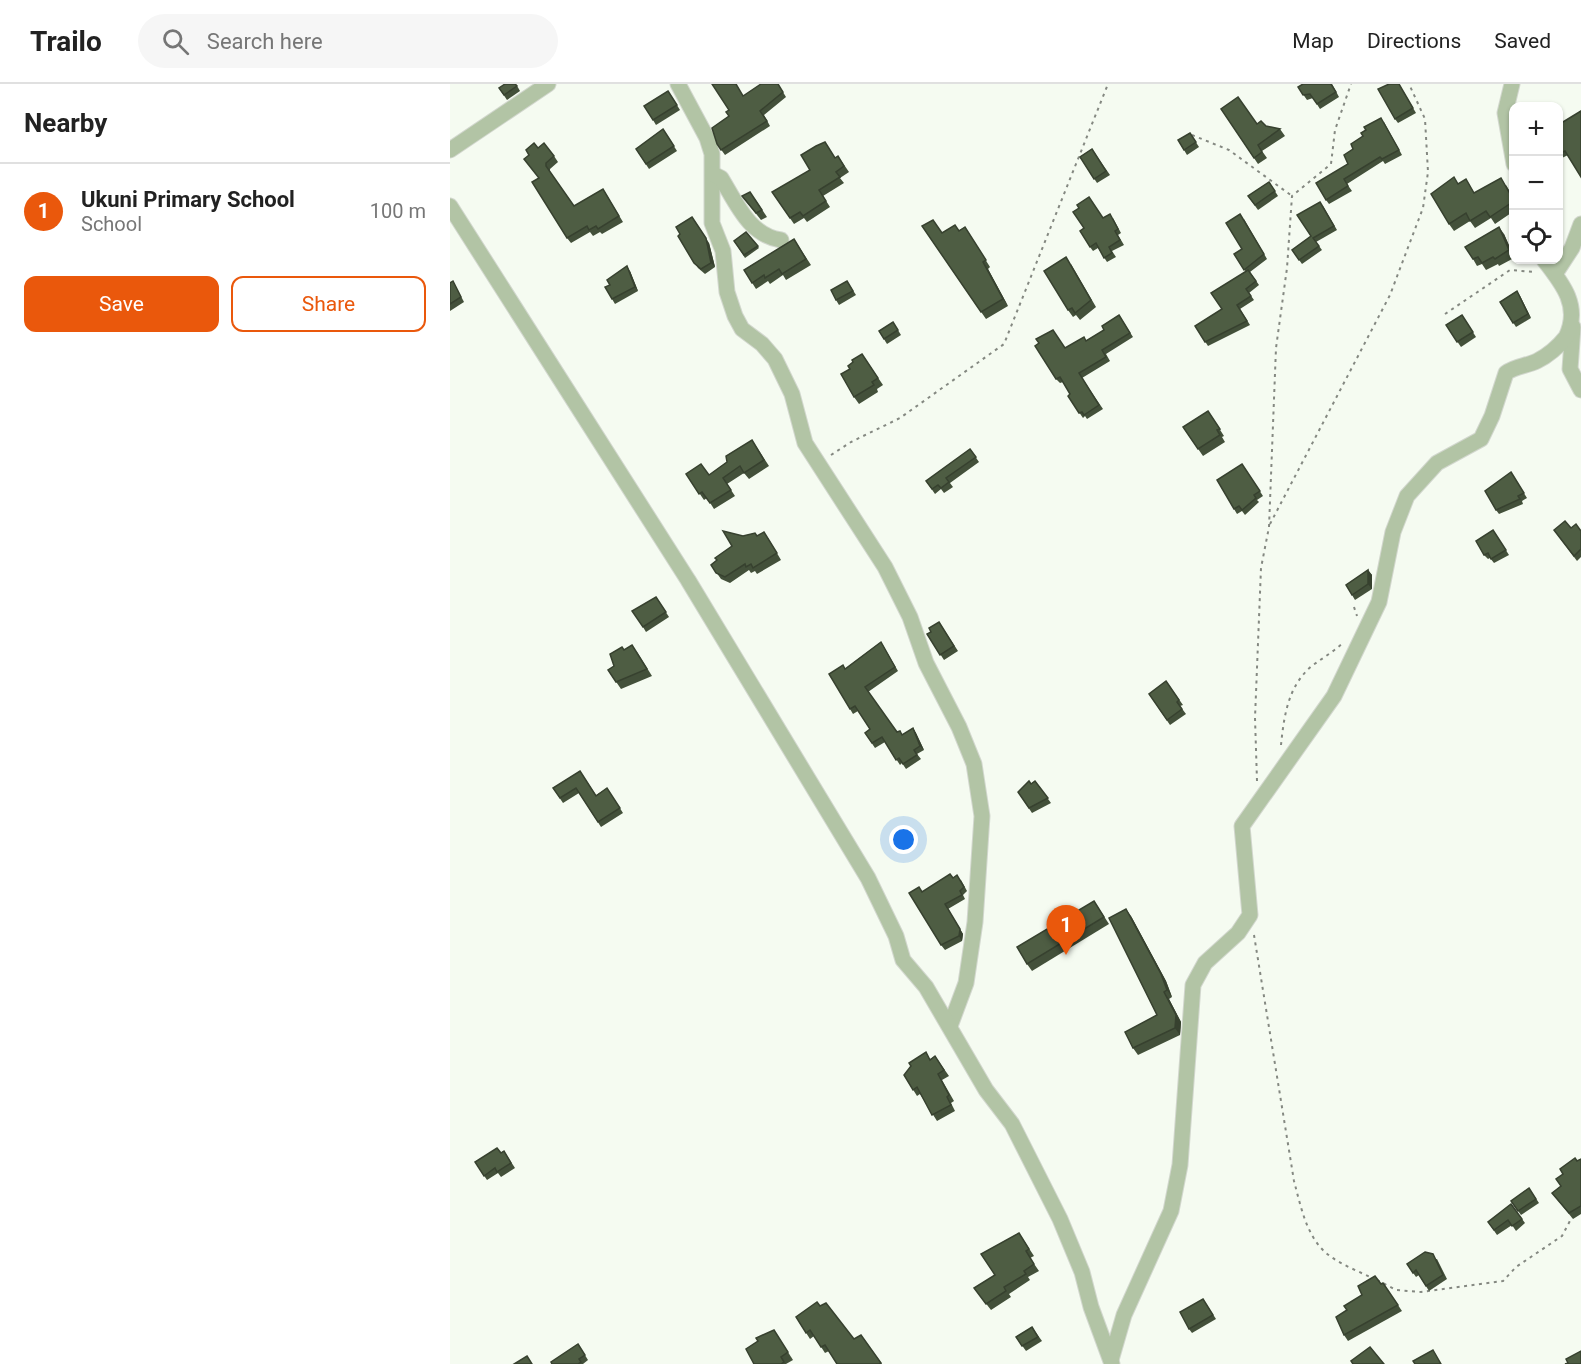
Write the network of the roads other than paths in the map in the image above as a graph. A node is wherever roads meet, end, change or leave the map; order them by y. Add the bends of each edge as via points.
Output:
1 (548, 84) edge
2 (678, 84) edge
3 (1512, 84) edge
4 (527, 89) edge
5 (450, 150) edge
6 (1513, 156) edge
7 (712, 174) junction
8 (450, 206) edge
9 (1581, 224) edge
10 (781, 240) dead end
11 (1547, 264) edge
12 (1556, 274) junction
13 (1573, 327) junction
14 (1581, 390) edge
15 (950, 1026) junction
16 (1111, 1362) edge

1 - 4 street
2 - 7 street via 707,138
3 - 6 street via 1505,113
4 - 5 street
7 - 10 street via 721,178 755,230
7 - 15 street via 712,223 723,251 730,304 742,329 775,359 792,393 804,443 885,567 974,764 981,816 975,922 966,983
8 - 15 street via 688,580 868,878 903,960 926,987
9 - 12 street
11 - 12 street
12 - 13 street via 1576,305
13 - 14 street via 1570,369
13 - 16 street via 1554,351 1506,373 1481,439 1437,464 1407,496 1393,532 1379,602 1329,707 1245,818 1241,838 1250,915 1238,933 1205,963 1192,985 1180,1165 1171,1211 1124,1315
15 - 16 street via 986,1090 1012,1124 1060,1219

